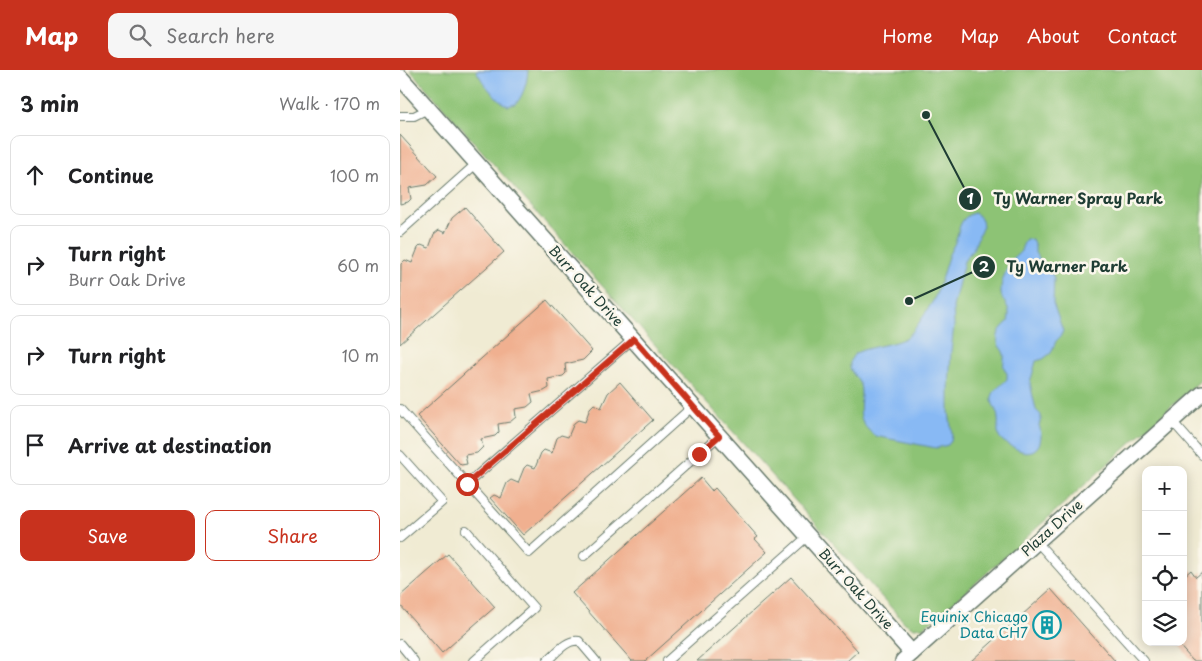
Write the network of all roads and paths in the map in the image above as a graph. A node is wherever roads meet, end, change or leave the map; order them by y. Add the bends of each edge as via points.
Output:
1 (400, 77) edge
2 (428, 109) junction
3 (400, 116) edge
4 (477, 163) junction
5 (400, 232) edge
6 (634, 339) junction
7 (1202, 394) edge
8 (693, 406) junction
9 (400, 409) edge
10 (1172, 421) junction
11 (719, 436) junction
12 (400, 455) edge
13 (1202, 456) edge
14 (467, 484) junction
15 (466, 530) dead end
16 (808, 536) junction
17 (400, 538) edge
18 (1037, 542) junction
19 (584, 556) dead end
20 (400, 644) edge
21 (908, 657) edge
22 (414, 661) edge
23 (474, 661) edge
24 (547, 661) edge
25 (596, 661) edge
26 (667, 661) edge
27 (1144, 661) edge

1 - 2 street, Burr Oak Drive
2 - 3 lane via 414,116
2 - 4 street, Burr Oak Drive
4 - 5 lane
4 - 6 street, Burr Oak Drive
6 - 8 street, Burr Oak Drive
6 - 14 lane
7 - 10 street, Plaza Drive
8 - 11 street, Burr Oak Drive
8 - 14 lane via 529,553
9 - 14 lane
10 - 13 lane
10 - 18 street, Plaza Drive
11 - 16 street, Burr Oak Drive
11 - 19 lane
12 - 17 lane via 442,502
15 - 23 lane via 534,608
16 - 21 street, Burr Oak Drive
16 - 26 lane
18 - 21 street, Plaza Drive
18 - 27 lane
20 - 22 lane
24 - 25 lane via 574,640 579,641

